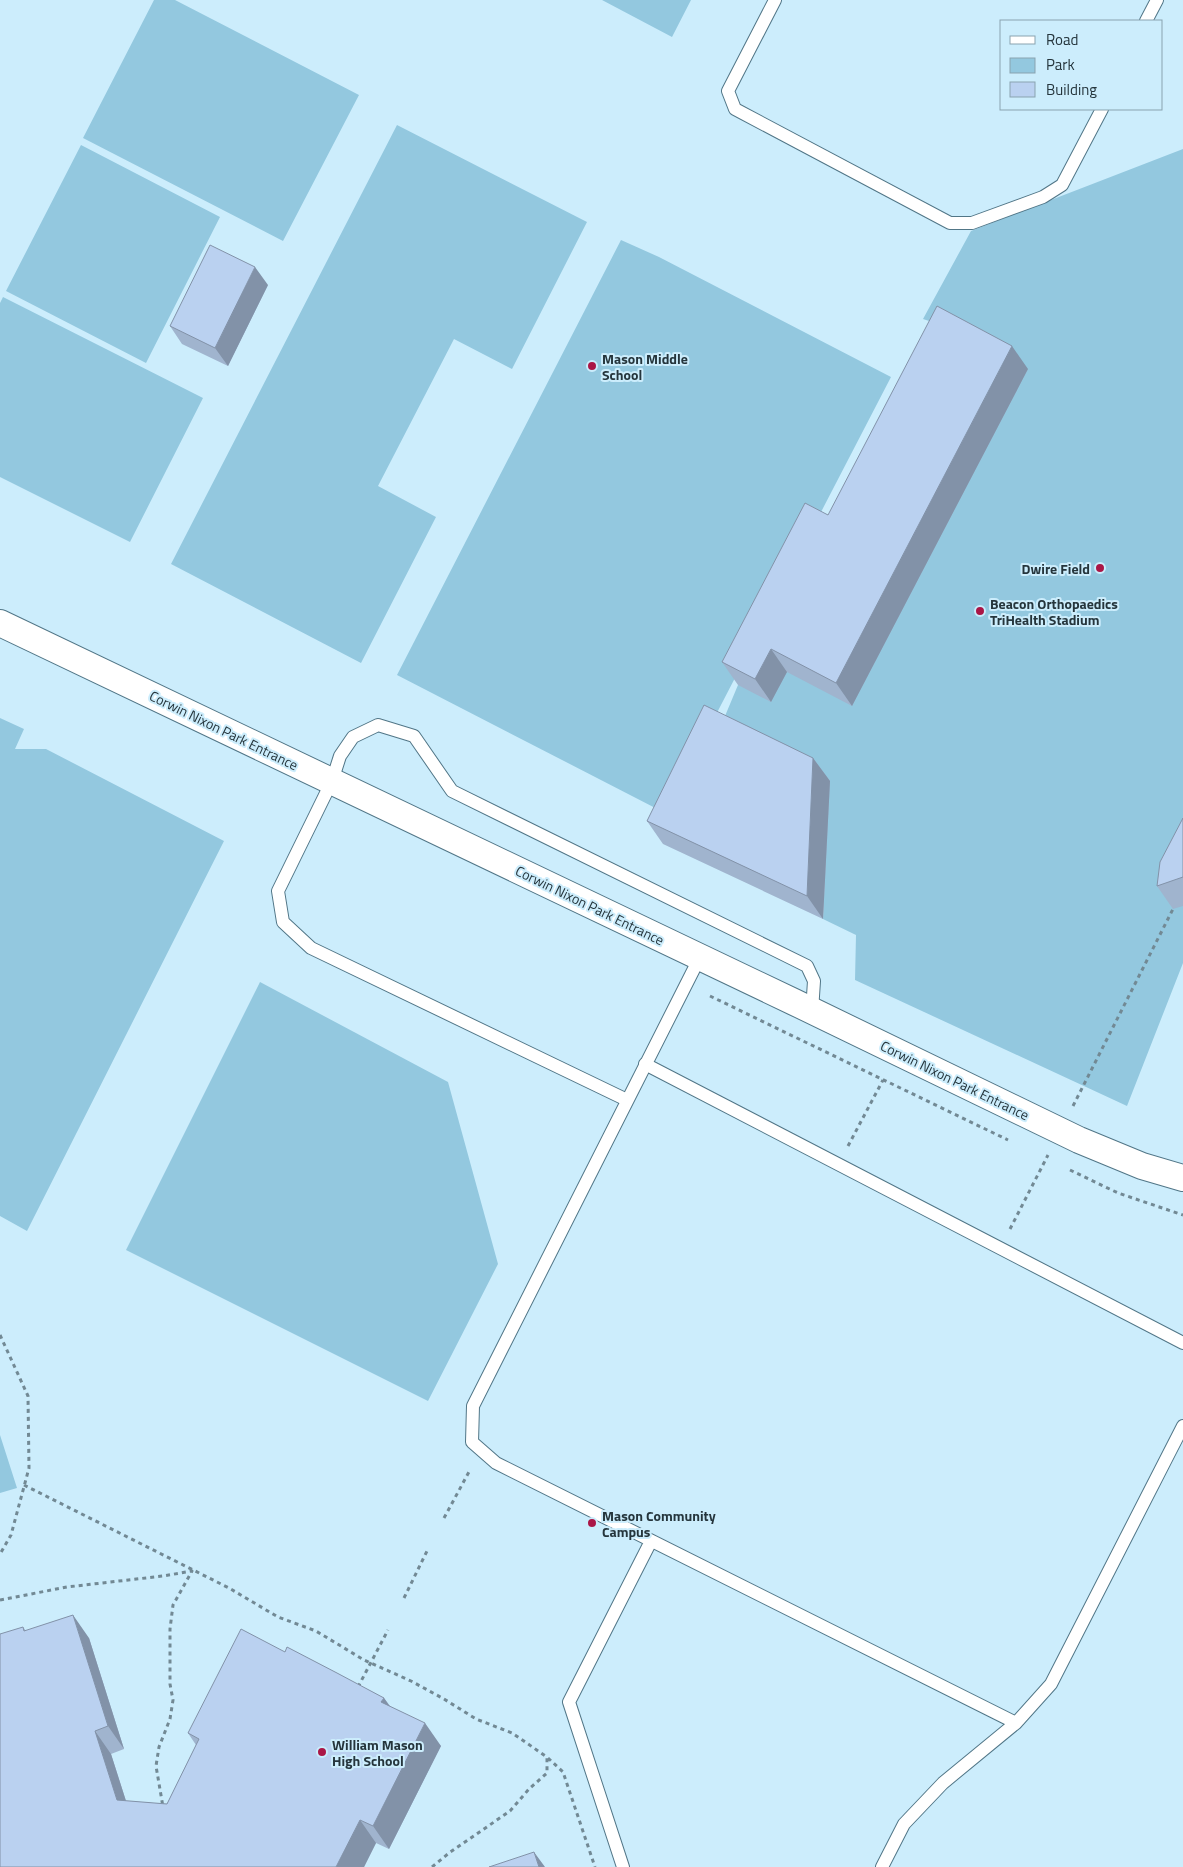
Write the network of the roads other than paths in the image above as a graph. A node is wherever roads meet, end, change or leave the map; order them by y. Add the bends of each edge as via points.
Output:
1 (775, 0) edge
2 (1157, 0) edge
3 (1147, 20) edge
4 (1101, 110) edge
5 (0, 622) edge
6 (332, 781) junction
7 (700, 957) junction
8 (812, 1011) junction
9 (645, 1064) junction
10 (627, 1100) junction
11 (1183, 1178) edge
12 (1183, 1343) edge
13 (1183, 1426) edge
14 (651, 1541) junction
15 (1016, 1723) junction
16 (623, 1867) edge
17 (882, 1867) edge

1 - 4 lane via 728,91 735,109 950,223 972,223 1043,197 1062,186
2 - 3 lane
5 - 6 street, Corwin Nixon Park Entrance
6 - 7 street, Corwin Nixon Park Entrance
6 - 8 lane via 340,756 353,737 378,725 414,736 452,791 807,966 814,981
6 - 10 lane via 278,891 283,922 311,948
7 - 8 street, Corwin Nixon Park Entrance
7 - 9 lane
8 - 11 street, Corwin Nixon Park Entrance via 1079,1140 1142,1166
9 - 10 lane
9 - 12 lane
10 - 14 lane via 473,1406 472,1442 496,1463
13 - 15 lane via 1051,1684
14 - 15 lane
14 - 16 lane via 569,1702
15 - 17 lane via 943,1783 904,1824

